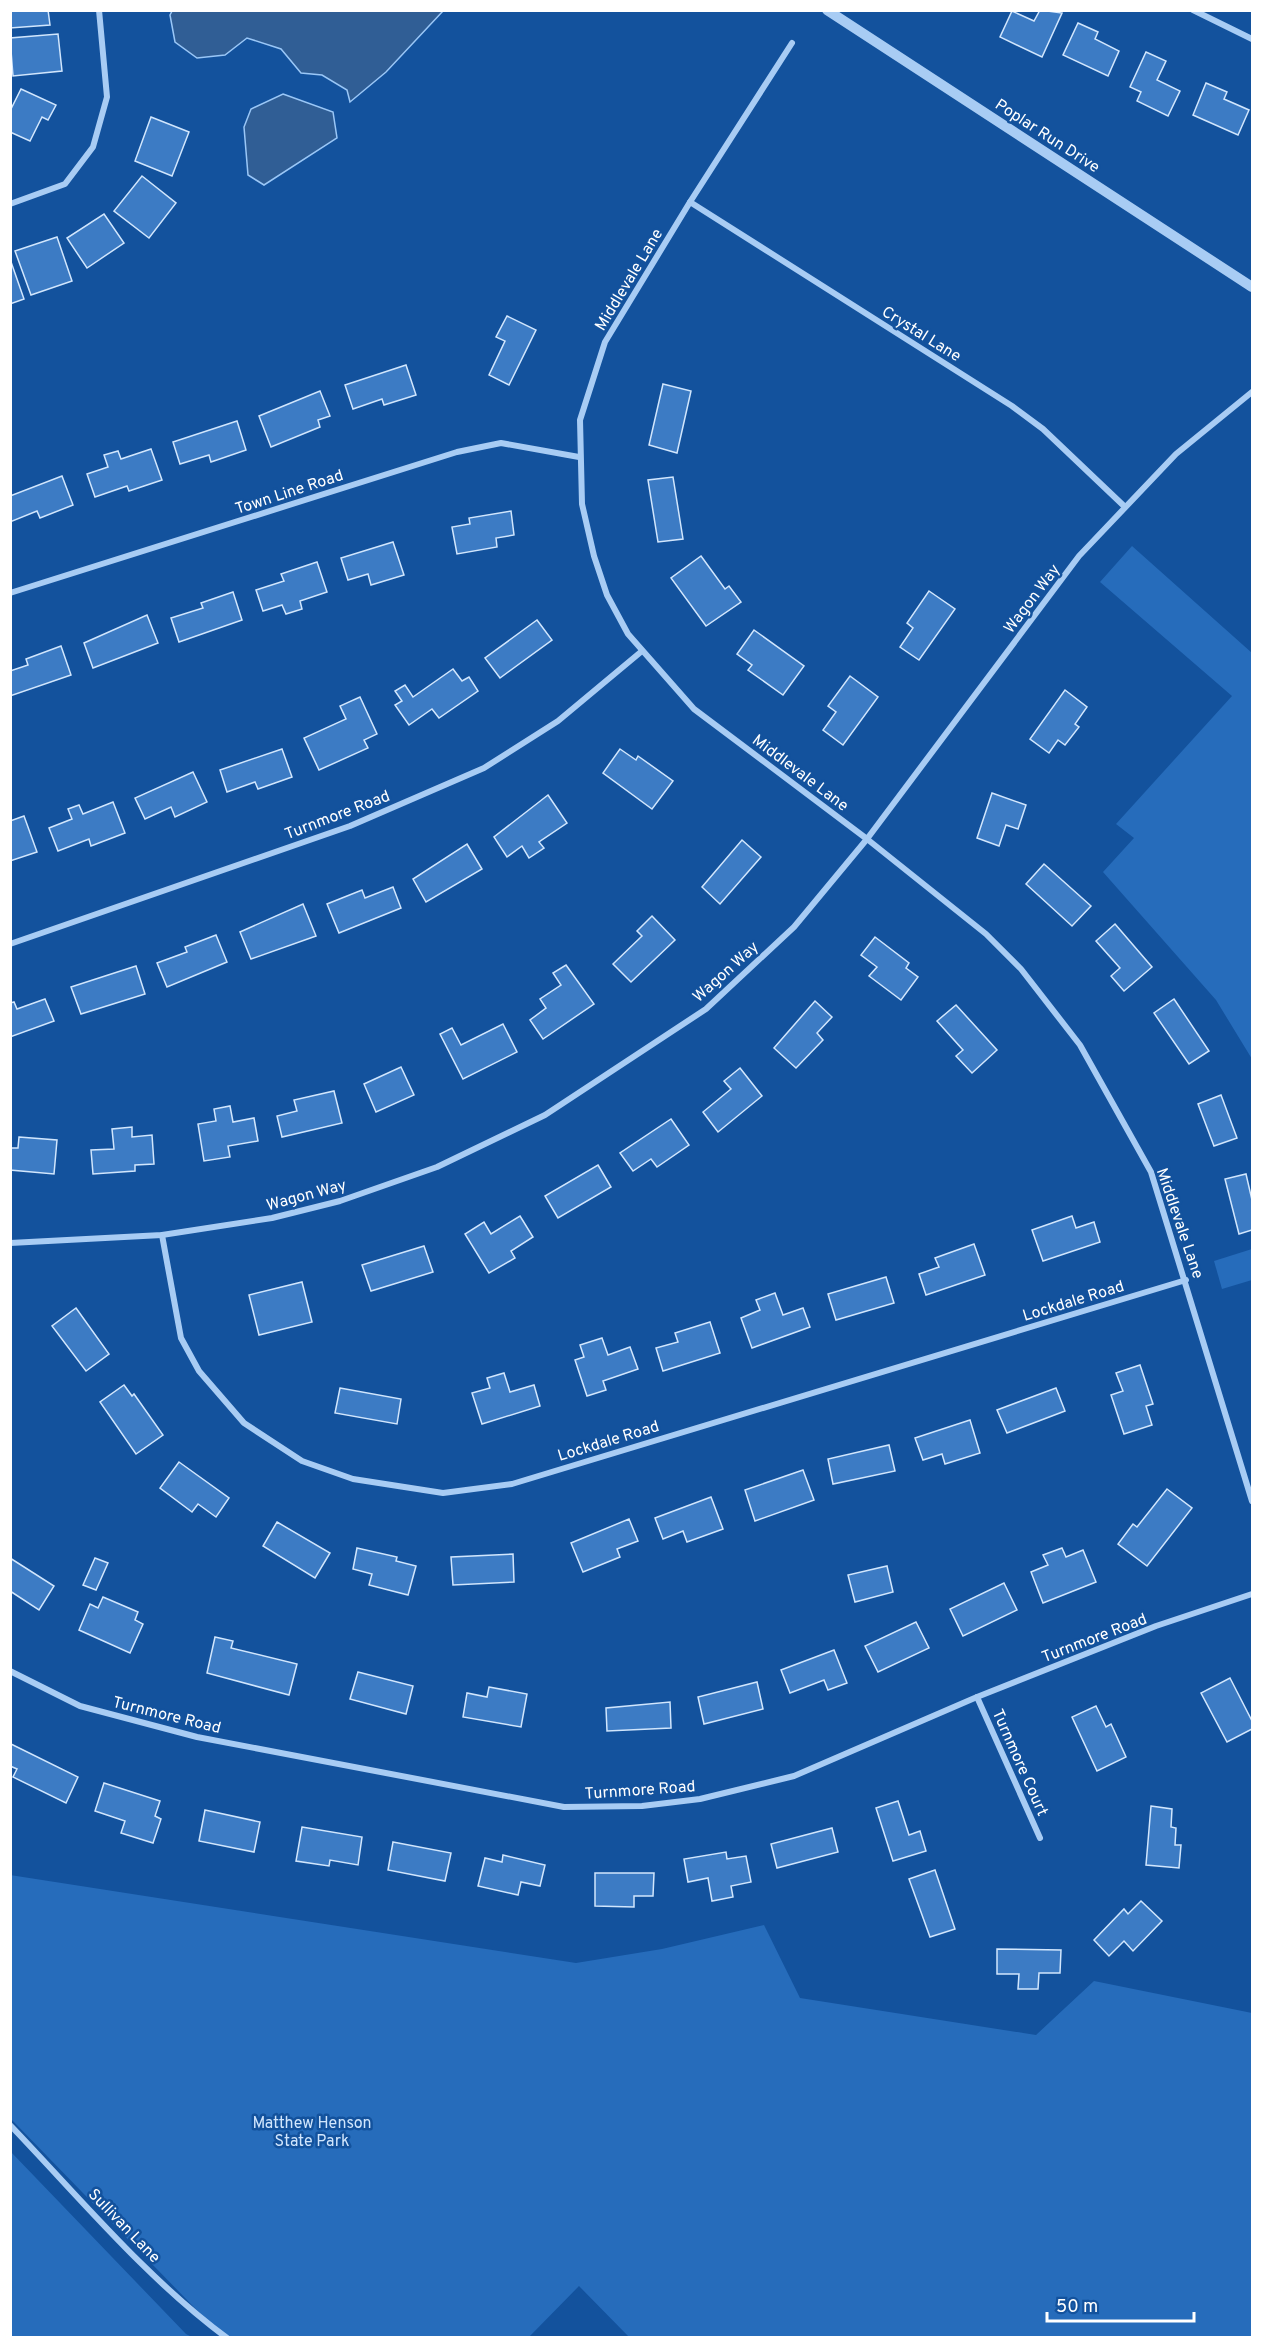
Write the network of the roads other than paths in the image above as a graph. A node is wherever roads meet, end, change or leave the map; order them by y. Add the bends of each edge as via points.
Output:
1 (99, 10) edge
2 (827, 10) edge
3 (1193, 10) edge
4 (1252, 39) edge
5 (792, 43) dead end
6 (690, 202) junction
7 (10, 204) edge
8 (1252, 287) edge
9 (1252, 392) edge
10 (579, 456) junction
11 (1124, 506) junction
12 (10, 593) edge
13 (642, 651) junction
14 (867, 839) junction
15 (10, 945) edge
16 (162, 1235) junction
17 (10, 1243) edge
18 (1186, 1280) junction
19 (1252, 1501) edge
20 (1252, 1594) edge
21 (10, 1671) edge
22 (977, 1697) junction
23 (1040, 1838) dead end
24 (10, 2126) edge
25 (227, 2337) edge

1 - 7 street via 107,97 93,147 66,184
2 - 8 street, Poplar Run Drive
3 - 4 street
5 - 6 street, Middlevale Lane
6 - 10 street, Middlevale Lane via 605,342 580,420
6 - 11 street, Crystal Lane via 1012,406 1043,429
9 - 11 street, Wagon Way via 1176,454
10 - 12 street, Town Line Road via 501,443 457,452
10 - 13 street, Middlevale Lane via 582,504 594,556 608,595 628,634
11 - 14 street, Wagon Way via 1079,555
13 - 14 street, Middlevale Lane via 694,709
13 - 15 street, Turnmore Road via 558,721 484,768 350,826
14 - 16 street, Wagon Way via 794,927 706,1009 545,1115 437,1167 340,1200 272,1218
14 - 18 street, Middlevale Lane via 986,934 1014,962 1080,1045 1151,1172
16 - 17 street, Wagon Way
16 - 18 street, Lockdale Road via 181,1338 199,1371 244,1423 312,1465 353,1479 443,1493 512,1484
18 - 19 street, Middlevale Lane
20 - 22 street, Turnmore Road via 1156,1626
21 - 22 street, Turnmore Road via 80,1706 197,1737 564,1808 642,1806 700,1799 794,1776
22 - 23 street, Turnmore Court
24 - 25 street, Sullivan Lane via 192,2311

